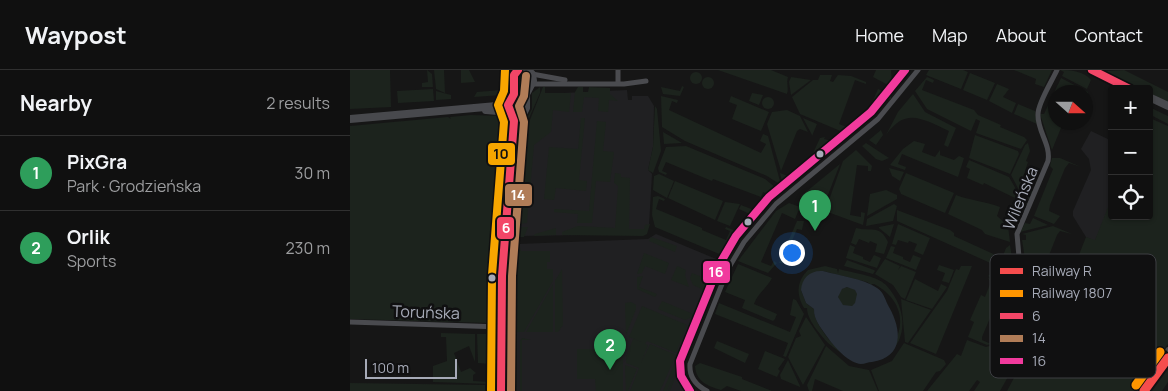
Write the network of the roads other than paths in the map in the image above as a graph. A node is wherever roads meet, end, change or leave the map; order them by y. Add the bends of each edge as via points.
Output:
1 (618, 70) edge
2 (918, 70) edge
3 (1057, 70) edge
4 (1092, 70) edge
5 (518, 71) edge
6 (530, 72) edge
7 (646, 81) dead end
8 (573, 82) junction
9 (618, 83) junction
10 (531, 84) junction
11 (1123, 85) edge
12 (1153, 100) edge
13 (1168, 106) edge
14 (510, 110) junction
15 (523, 113) junction
16 (350, 119) edge
17 (512, 164) junction
18 (1019, 254) edge
19 (350, 322) edge
20 (502, 328) junction
21 (501, 391) edge
22 (707, 391) edge

1 - 9 street
2 - 22 street via 875,122 776,204 736,253 690,364 694,381
3 - 18 street, Wileńska via 1038,114 1048,161 1017,234
4 - 11 street
5 - 14 street via 514,77
6 - 8 street
6 - 10 street
7 - 9 street
8 - 9 street
8 - 10 street
10 - 15 street
12 - 13 street
14 - 15 street via 518,115
14 - 16 street via 470,109
14 - 17 street via 514,121
15 - 17 street
17 - 20 street via 502,276
19 - 20 street, Toruńska
20 - 21 street

